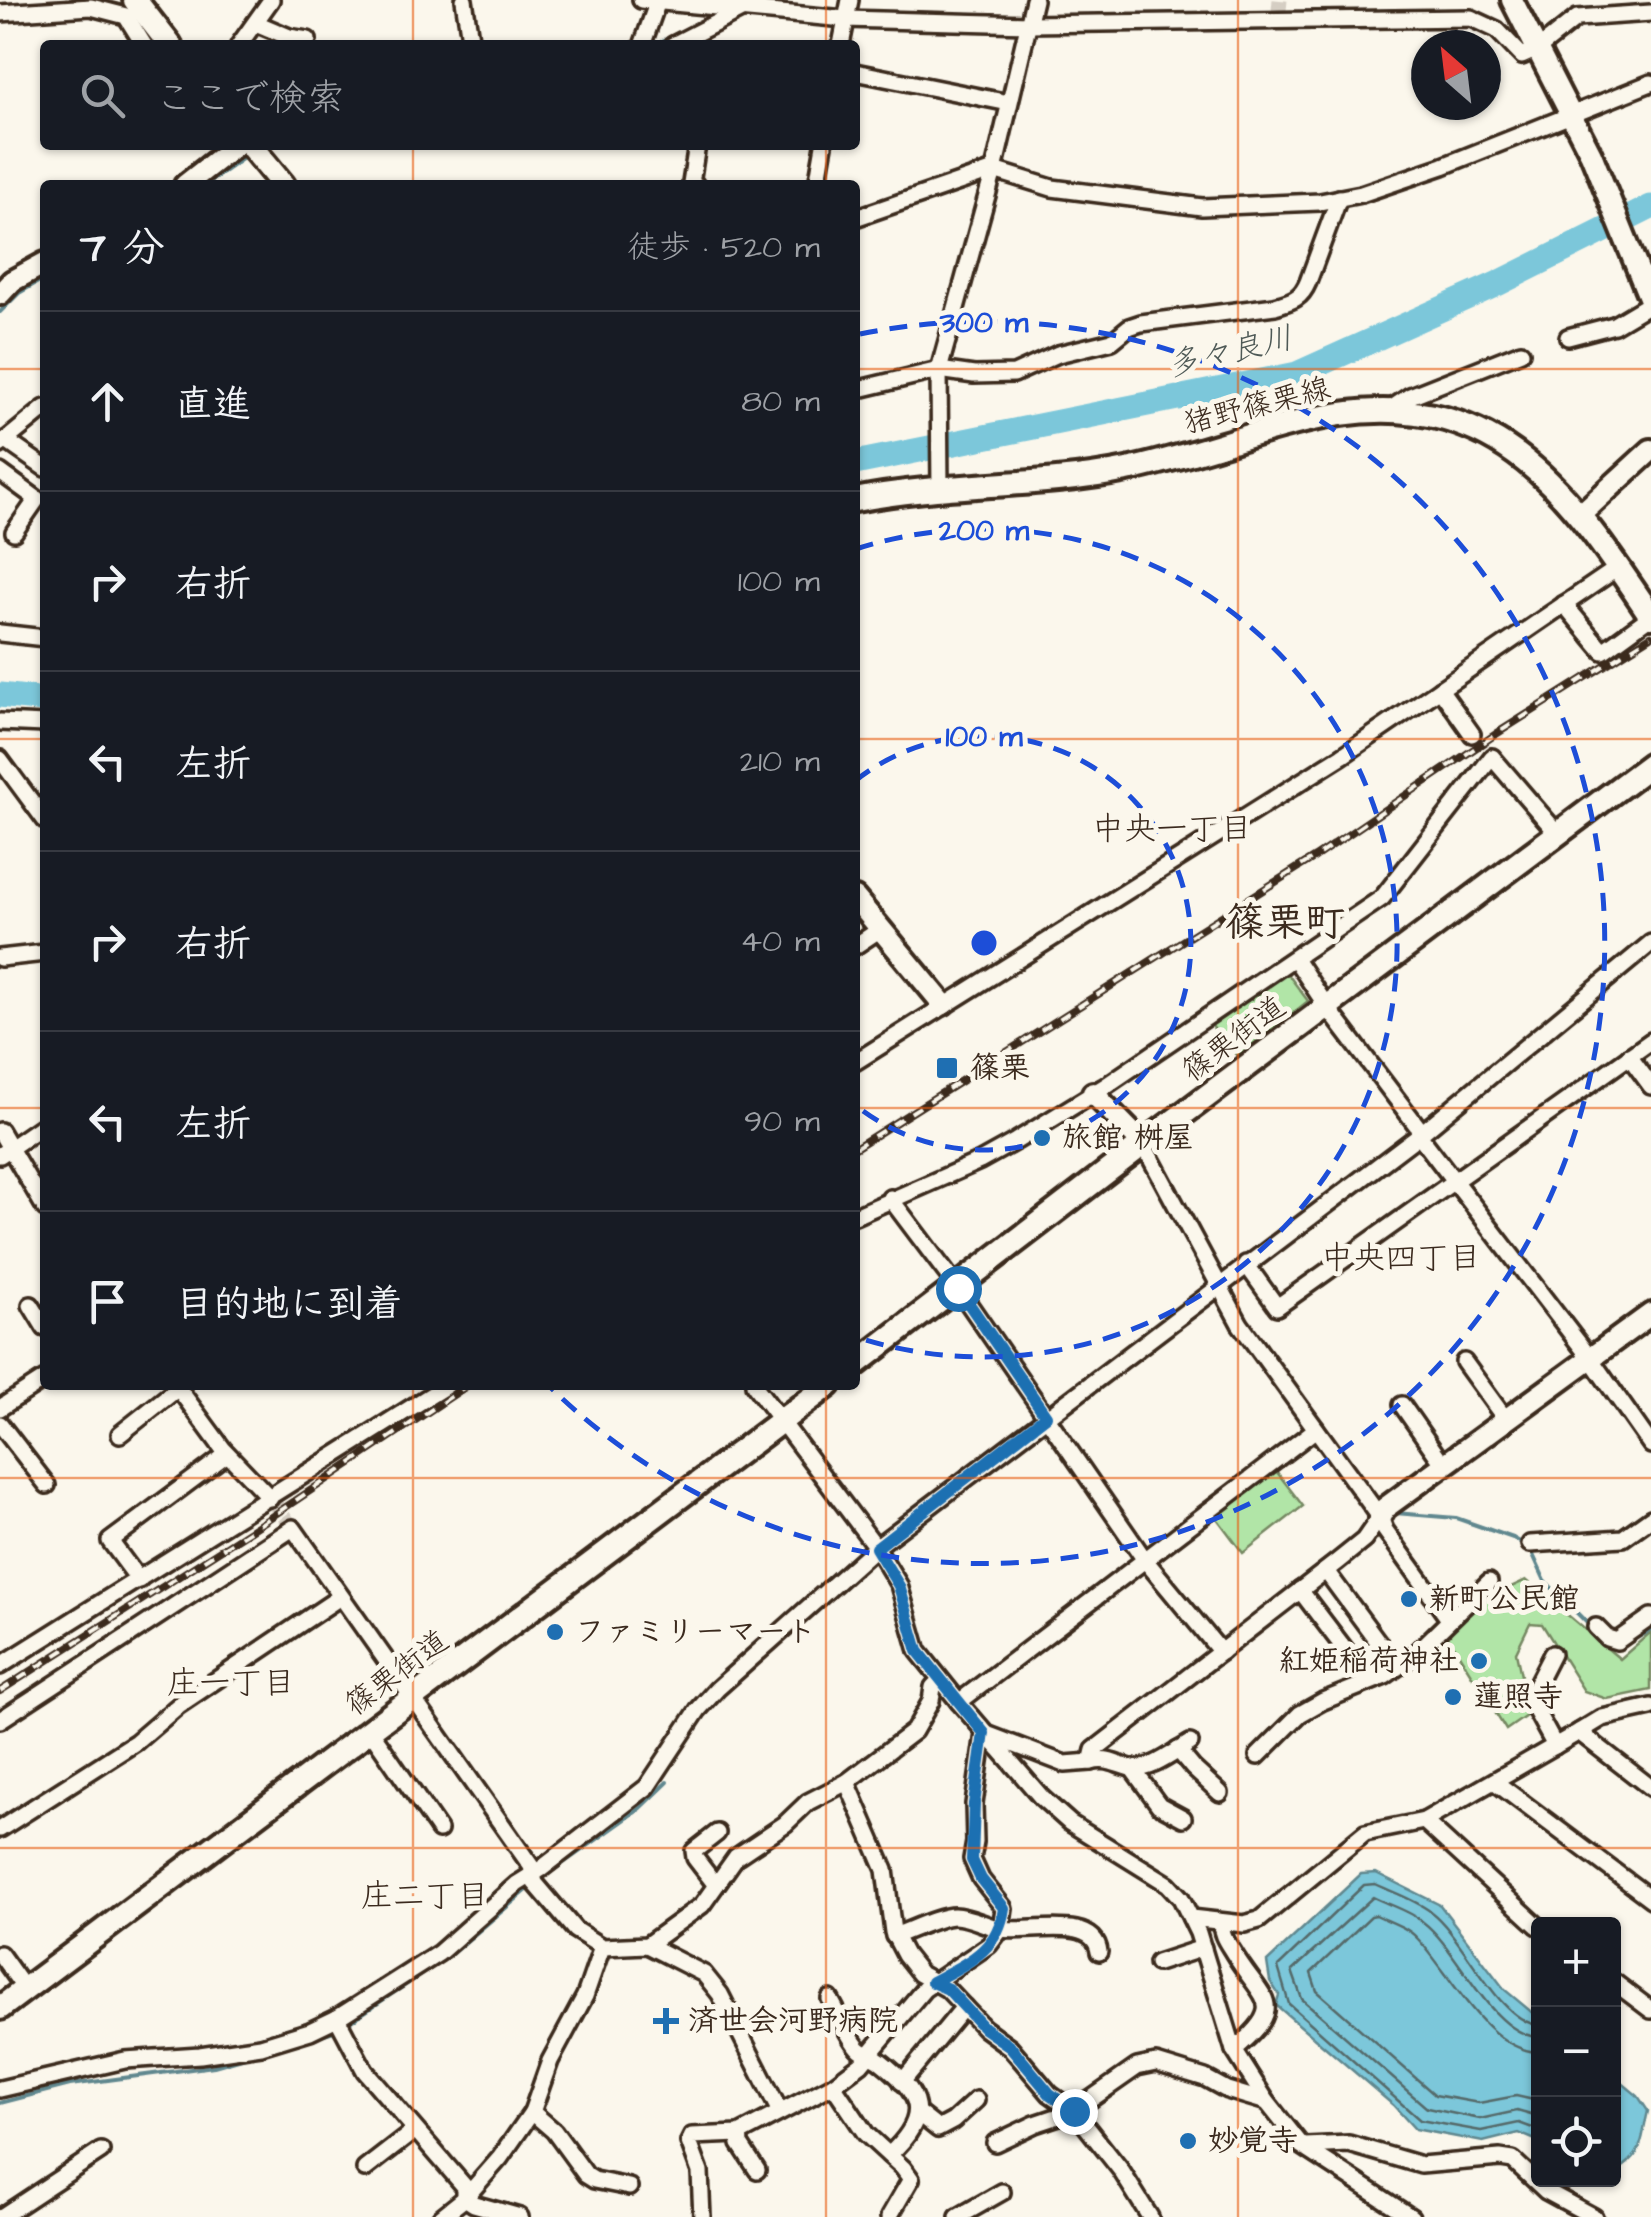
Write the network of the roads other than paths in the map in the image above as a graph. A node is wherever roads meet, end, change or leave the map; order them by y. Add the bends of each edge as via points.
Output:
1 (135, 0) edge
2 (271, 0) edge
3 (464, 0) edge
4 (641, 0) edge
5 (850, 0) edge
6 (1034, 0) edge
7 (1512, 0) edge
8 (658, 1) edge
9 (747, 4) edge
10 (0, 13) edge
11 (1651, 13) edge
12 (845, 19) junction
13 (256, 23) junction
14 (1028, 24) junction
15 (141, 40) edge
16 (166, 40) edge
17 (243, 40) edge
18 (308, 40) dead end
19 (470, 40) edge
20 (644, 40) edge
21 (682, 40) edge
22 (842, 40) edge
23 (1538, 48) junction
24 (860, 73) edge
25 (1651, 84) edge
26 (1009, 103) junction
27 (1571, 115) junction
28 (230, 150) edge
29 (254, 150) edge
30 (696, 150) edge
31 (823, 150) edge
32 (994, 170) junction
33 (192, 180) edge
34 (280, 180) edge
35 (691, 180) edge
36 (818, 180) edge
37 (1339, 198) junction
38 (860, 216) edge
39 (40, 267) edge
40 (0, 294) edge
41 (1651, 302) edge
42 (1568, 337) dead end
43 (1521, 352) dead end
44 (939, 370) junction
45 (860, 389) edge
46 (40, 412) edge
47 (1386, 412) junction
48 (3, 442) edge
49 (1651, 450) edge
50 (40, 465) edge
51 (0, 472) edge
52 (940, 486) junction
53 (860, 499) edge
54 (1580, 515) junction
55 (14, 532) dead end
56 (1619, 568) junction
57 (1564, 604) junction
58 (1651, 616) edge
59 (0, 633) edge
60 (40, 637) edge
61 (1440, 689) junction
62 (0, 722) edge
63 (40, 724) edge
64 (1472, 734) dead end
65 (0, 759) edge
66 (1651, 764) edge
67 (40, 813) edge
68 (1558, 834) junction
69 (860, 905) edge
70 (878, 930) junction
71 (860, 943) edge
72 (1651, 944) edge
73 (40, 954) edge
74 (0, 958) edge
75 (1296, 960) junction
76 (943, 1004) junction
77 (1326, 1008) junction
78 (1651, 1041) edge
79 (1628, 1056) junction
80 (860, 1059) edge
81 (1651, 1086) edge
82 (1092, 1094) junction
83 (40, 1128) edge
84 (0, 1131) edge
85 (1419, 1134) junction
86 (1144, 1144) junction
87 (5, 1152) edge
88 (1454, 1181) junction
89 (890, 1198) junction
90 (40, 1201) edge
91 (860, 1213) edge
92 (1246, 1264) junction
93 (1217, 1285) junction
94 (958, 1288) junction
95 (31, 1305) dead end
96 (1651, 1314) edge
97 (40, 1320) edge
98 (1590, 1358) junction
99 (860, 1361) edge
100 (1464, 1362) dead end
101 (40, 1382) edge
102 (173, 1390) edge
103 (179, 1390) edge
104 (436, 1390) edge
105 (758, 1390) edge
106 (822, 1390) edge
107 (1402, 1405) dead end
108 (0, 1408) edge
109 (1046, 1416) junction
110 (1506, 1420) junction
111 (780, 1422) junction
112 (0, 1424) edge
113 (1316, 1428) junction
114 (120, 1434) dead end
115 (1651, 1445) edge
116 (227, 1454) junction
117 (1443, 1464) junction
118 (47, 1485) dead end
119 (270, 1498) junction
120 (1380, 1517) junction
121 (1651, 1518) edge
122 (1530, 1544) dead end
123 (876, 1548) junction
124 (1145, 1560) junction
125 (1326, 1570) junction
126 (138, 1580) junction
127 (1489, 1582) dead end
128 (1300, 1590) junction
129 (340, 1597) junction
130 (1448, 1618) junction
131 (1651, 1618) edge
132 (1596, 1628) dead end
133 (1379, 1643) dead end
134 (1220, 1652) junction
135 (1347, 1652) dead end
136 (1552, 1654) dead end
137 (0, 1666) edge
138 (940, 1680) junction
139 (412, 1700) junction
140 (959, 1702) junction
141 (1651, 1707) edge
142 (0, 1720) edge
143 (370, 1730) junction
144 (1579, 1732) junction
145 (984, 1733) junction
146 (1556, 1746) junction
147 (1258, 1756) dead end
148 (1091, 1762) junction
149 (1132, 1768) junction
150 (847, 1782) junction
151 (1495, 1782) junction
152 (1651, 1788) edge
153 (1220, 1792) dead end
154 (1183, 1818) dead end
155 (1424, 1821) junction
156 (0, 1830) edge
157 (439, 1830) dead end
158 (717, 1833) dead end
159 (533, 1874) junction
160 (715, 1884) junction
161 (1651, 1899) edge
162 (1191, 1918) junction
163 (1531, 1920) edge
164 (1221, 1922) junction
165 (1001, 1929) junction
166 (894, 1936) junction
167 (647, 1945) junction
168 (602, 1947) junction
169 (1203, 1948) junction
170 (1100, 1952) dead end
171 (0, 1954) edge
172 (1158, 1963) dead end
173 (932, 1982) junction
174 (1621, 1987) edge
175 (25, 1989) junction
176 (830, 1999) dead end
177 (964, 2007) junction
178 (0, 2008) edge
179 (1651, 2010) edge
180 (337, 2018) junction
181 (1234, 2050) junction
182 (869, 2055) junction
183 (902, 2082) junction
184 (833, 2086) junction
185 (0, 2089) edge
186 (976, 2100) dead end
187 (1267, 2102) junction
188 (1074, 2111) junction
189 (532, 2112) junction
190 (780, 2112) junction
191 (920, 2114) junction
192 (414, 2130) junction
193 (739, 2134) junction
194 (995, 2143) dead end
195 (1302, 2146) junction
196 (101, 2151) dead end
197 (888, 2155) junction
198 (364, 2170) dead end
199 (757, 2170) dead end
200 (629, 2187) dead end
201 (1002, 2192) dead end
202 (473, 2207) edge
203 (2, 2217) edge
204 (441, 2217) edge
205 (520, 2217) edge
206 (702, 2217) edge
207 (889, 2217) edge
208 (958, 2217) edge
209 (1150, 2217) edge
210 (1412, 2217) edge
211 (1594, 2217) edge

1 - 16 main road
2 - 13 street
3 - 19 street
4 - 8 street
5 - 12 street
6 - 14 street
7 - 23 street
8 - 9 street
8 - 20 street
9 - 12 street
9 - 21 street
10 - 15 street via 91,7 126,16
11 - 23 street via 1577,18
12 - 14 street
12 - 22 street
13 - 17 street
13 - 18 street
14 - 23 street via 1471,18 1496,30 1522,56
14 - 26 street
23 - 27 street
24 - 26 street
25 - 27 street
26 - 32 street
27 - 37 street
27 - 41 street
28 - 33 street
29 - 34 main road
30 - 35 street
31 - 36 street
32 - 37 street via 1052,188 1202,207
32 - 38 street
32 - 44 street
37 - 44 street via 1302,296 1292,301 1140,323 1112,342 1058,354 1014,374
39 - 40 street
41 - 42 street via 1614,325
43 - 47 street
44 - 45 street
44 - 52 street
46 - 48 street
47 - 52 main road, 猪野篠栗線 via 1324,418 1068,481
47 - 54 main road, 猪野篠栗線 via 1482,431 1523,457
48 - 50 street
49 - 54 street
51 - 55 street via 37,499
52 - 53 main road, 猪野篠栗線
54 - 56 main road, 猪野篠栗線
56 - 57 street
56 - 58 main road, 猪野篠栗線
57 - 58 street via 1603,651
57 - 61 street
59 - 60 street
61 - 64 street
61 - 76 street
62 - 63 street
65 - 67 street
66 - 68 main road, 篠栗街道
68 - 75 street via 1492,758 1382,898
68 - 77 main road, 篠栗街道
69 - 70 street
70 - 71 street
70 - 76 street
72 - 85 street
73 - 74 street
75 - 77 street
75 - 82 street
76 - 80 street
77 - 85 street
77 - 86 main road, 篠栗街道
78 - 79 street
79 - 81 street
79 - 88 street
82 - 86 street
82 - 89 street via 980,1162
83 - 87 street
84 - 87 street
85 - 88 street
85 - 92 street
86 - 93 street
86 - 94 main road, 篠栗街道
87 - 90 street
88 - 92 street via 1277,1307
88 - 98 street
89 - 91 street
89 - 94 street
92 - 93 street
93 - 109 street
93 - 113 street
94 - 99 main road, 篠栗街道
94 - 109 street
95 - 97 street
96 - 98 street
98 - 110 street
98 - 115 street
100 - 110 street
101 - 108 street
102 - 114 street
103 - 116 street
104 - 119 street
105 - 111 street
106 - 111 main road, 篠栗街道
107 - 117 street
109 - 123 street
109 - 124 street
110 - 117 street
111 - 123 street
111 - 139 main road, 篠栗街道
112 - 118 street
113 - 120 street
113 - 124 street
116 - 119 street
116 - 126 street via 110,1541
117 - 120 street
119 - 126 street
120 - 125 street via 1364,1540
120 - 130 street
121 - 122 street via 1623,1538
123 - 138 street via 899,1586 918,1651
123 - 159 street via 718,1689 647,1788
124 - 134 street
124 - 140 street
125 - 128 street
125 - 133 street
126 - 137 street
127 - 130 street
128 - 134 street
128 - 135 street
129 - 139 street
129 - 142 street via 293,1528
129 - 156 street
130 - 147 street via 1385,1676 1300,1714
131 - 132 street via 1618,1640
134 - 148 street via 1094,1750
136 - 146 street via 1531,1702
138 - 140 street
138 - 150 street via 914,1731
139 - 143 main road, 篠栗街道
139 - 159 street
140 - 145 street
141 - 144 street via 1602,1718
143 - 157 street
143 - 175 main road, 篠栗街道
144 - 146 street
144 - 152 street
145 - 148 street via 1065,1764
145 - 162 street via 1070,1823 1168,1884
145 - 165 street via 972,1860 1004,1908
146 - 151 street
148 - 149 street
149 - 153 street via 1184,1746 1192,1768
149 - 154 street via 1160,1804
150 - 160 street via 808,1802 736,1857
150 - 166 street via 885,1870
151 - 155 street
151 - 161 street
155 - 163 street
155 - 164 street via 1365,1832 1259,1920
158 - 160 street via 694,1851
159 - 168 street via 575,1930
159 - 180 street via 439,1953
160 - 167 street via 702,1904
162 - 164 street
162 - 169 street
164 - 181 street via 1221,1933 1268,2002 1266,2016
165 - 166 street via 954,1916
165 - 170 street via 1074,1928 1087,1932
165 - 173 street via 990,1945
166 - 173 street
167 - 168 street
167 - 190 street via 704,1974 720,1994
168 - 189 street
169 - 172 street
169 - 181 street
171 - 175 street
173 - 177 street
173 - 182 street
174 - 179 street
175 - 178 main road, 篠栗街道
176 - 182 street
177 - 183 street
177 - 188 street
180 - 185 street via 261,2046 125,2060
180 - 192 street via 364,2071
181 - 187 street
182 - 183 street
182 - 184 street
183 - 191 street
184 - 190 street
184 - 197 street
186 - 191 street via 938,2129
187 - 188 street via 1156,2063 1137,2067
187 - 195 street
188 - 194 street
188 - 209 street
189 - 200 street via 586,2175
189 - 202 street
190 - 193 street
191 - 197 street
192 - 198 street
192 - 202 street
193 - 199 street
193 - 206 street via 692,2136 689,2142 700,2172
195 - 210 street
195 - 211 street via 1349,2144 1421,2165 1513,2160 1546,2191
196 - 203 street
197 - 207 street via 911,2180
201 - 208 street
202 - 204 street
202 - 205 street

